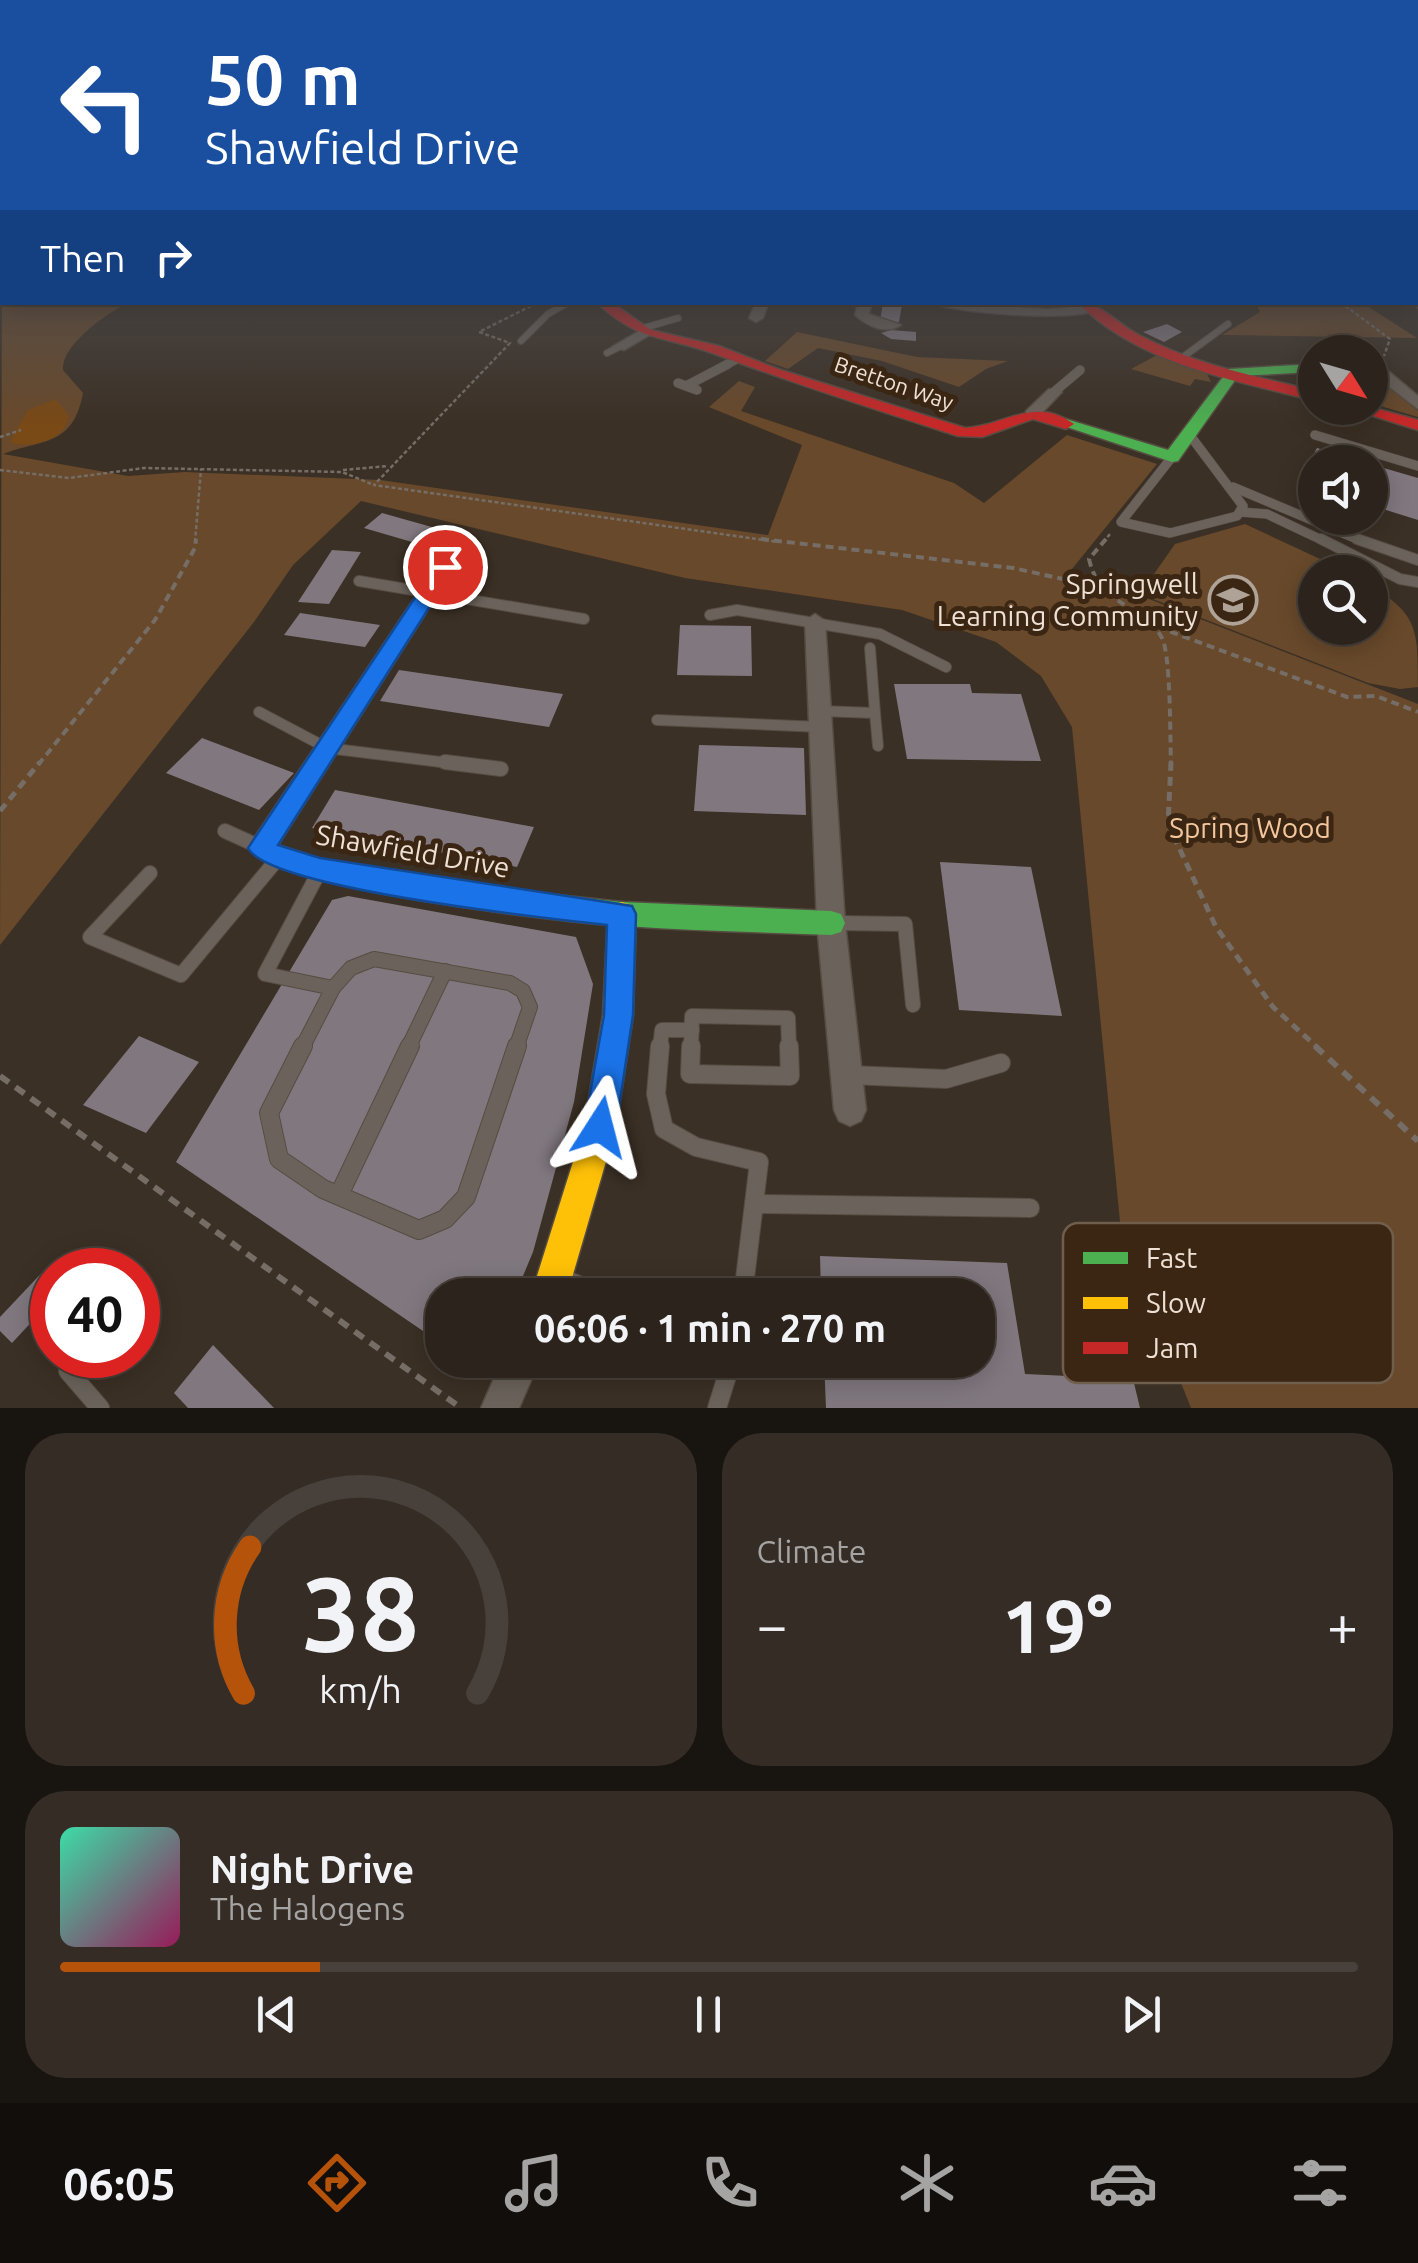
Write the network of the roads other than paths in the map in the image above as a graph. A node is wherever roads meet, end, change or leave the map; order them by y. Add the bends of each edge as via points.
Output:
1 (564, 305) edge
2 (606, 305) edge
3 (762, 305) edge
4 (864, 305) edge
5 (970, 305) edge
6 (1086, 306) edge
7 (678, 318) dead end
8 (756, 318) dead end
9 (1228, 324) dead end
10 (894, 326) dead end
11 (643, 331) junction
12 (521, 341) dead end
13 (613, 350) dead end
14 (1183, 357) junction
15 (739, 359) junction
16 (1298, 369) edge
17 (1080, 370) dead end
18 (1234, 372) junction
19 (1388, 380) edge
20 (697, 390) dead end
21 (1298, 391) edge
22 (1054, 392) joint
23 (1418, 404) edge
24 (1032, 414) junction
25 (1388, 417) edge
26 (1418, 426) edge
27 (1189, 434) junction
28 (1315, 435) dead end
29 (1172, 458) junction
30 (1418, 466) edge
31 (1229, 485) junction
32 (1240, 512) junction
33 (1418, 560) edge
34 (445, 567) dead end
35 (359, 582) dead end
36 (1418, 582) edge
37 (427, 595) junction
38 (710, 615) dead end
39 (584, 619) dead end
40 (816, 621) junction
41 (870, 648) dead end
42 (946, 667) dead end
43 (259, 712) dead end
44 (875, 713) junction
45 (820, 719) junction
46 (657, 720) dead end
47 (878, 746) dead end
48 (327, 748) junction
49 (501, 768) dead end
50 (225, 830) dead end
51 (270, 853) junction
52 (320, 870) junction
53 (150, 872) dead end
54 (622, 914) junction
55 (831, 923) junction
56 (445, 971) junction
57 (333, 988) junction
58 (913, 1005) dead end
59 (692, 1030) junction
60 (1001, 1062) dead end
61 (846, 1075) junction
62 (850, 1110) dead end
63 (339, 1195) junction
64 (754, 1204) junction
65 (1030, 1208) dead end
66 (555, 1278) edge
67 (745, 1278) edge
68 (74, 1378) edge
69 (513, 1378) edge
70 (726, 1378) edge
71 (100, 1408) edge
72 (500, 1408) edge
73 (716, 1408) edge

1 - 12 lane
2 - 11 street, Bretton Way
3 - 8 street
4 - 10 street via 862,315
5 - 6 street via 1051,312
6 - 14 street via 1112,328
7 - 11 lane
9 - 14 lane
11 - 13 street
11 - 15 street, Bretton Way
14 - 18 street
15 - 20 lane via 682,384
15 - 24 street, Bretton Way via 964,433
16 - 18 street
17 - 22 lane, Bretton Way
18 - 21 street
18 - 27 street
19 - 23 street
22 - 24 street, Bretton Way
24 - 29 street
25 - 26 street
27 - 29 street
27 - 31 lane
28 - 30 lane
29 - 32 lane via 1121,522 1170,533
31 - 32 lane via 1243,506
31 - 33 lane
32 - 36 lane via 1267,514
34 - 37 street, Shawfield Drive
35 - 37 lane
37 - 39 lane
37 - 48 street, Shawfield Drive
38 - 40 lane via 737,610
40 - 42 lane via 880,634
40 - 45 street
41 - 44 lane
43 - 48 lane
44 - 45 lane
44 - 47 lane
45 - 46 lane
45 - 55 street
48 - 49 lane
48 - 51 street, Shawfield Drive
50 - 51 lane
51 - 52 street, Shawfield Drive
51 - 53 lane via 180,975 90,936
52 - 54 street, Shawfield Drive
52 - 57 lane via 265,974
54 - 55 street, Shawfield Drive
54 - 66 street via 618,1015 600,1127
55 - 58 lane via 905,924
55 - 61 street
56 - 57 lane via 374,959 351,968
56 - 63 lane
56 - 63 lane via 510,983 530,1007 466,1197 444,1219 419,1230
57 - 63 lane via 269,1113 279,1158 297,1176
59 - 59 lane via 690,1074 790,1076 788,1018 692,1016
59 - 64 lane via 662,1030 658,1120 678,1142 759,1162
60 - 61 lane via 946,1079
61 - 62 street
64 - 65 lane
64 - 67 lane
68 - 71 lane
69 - 72 street
70 - 73 lane

